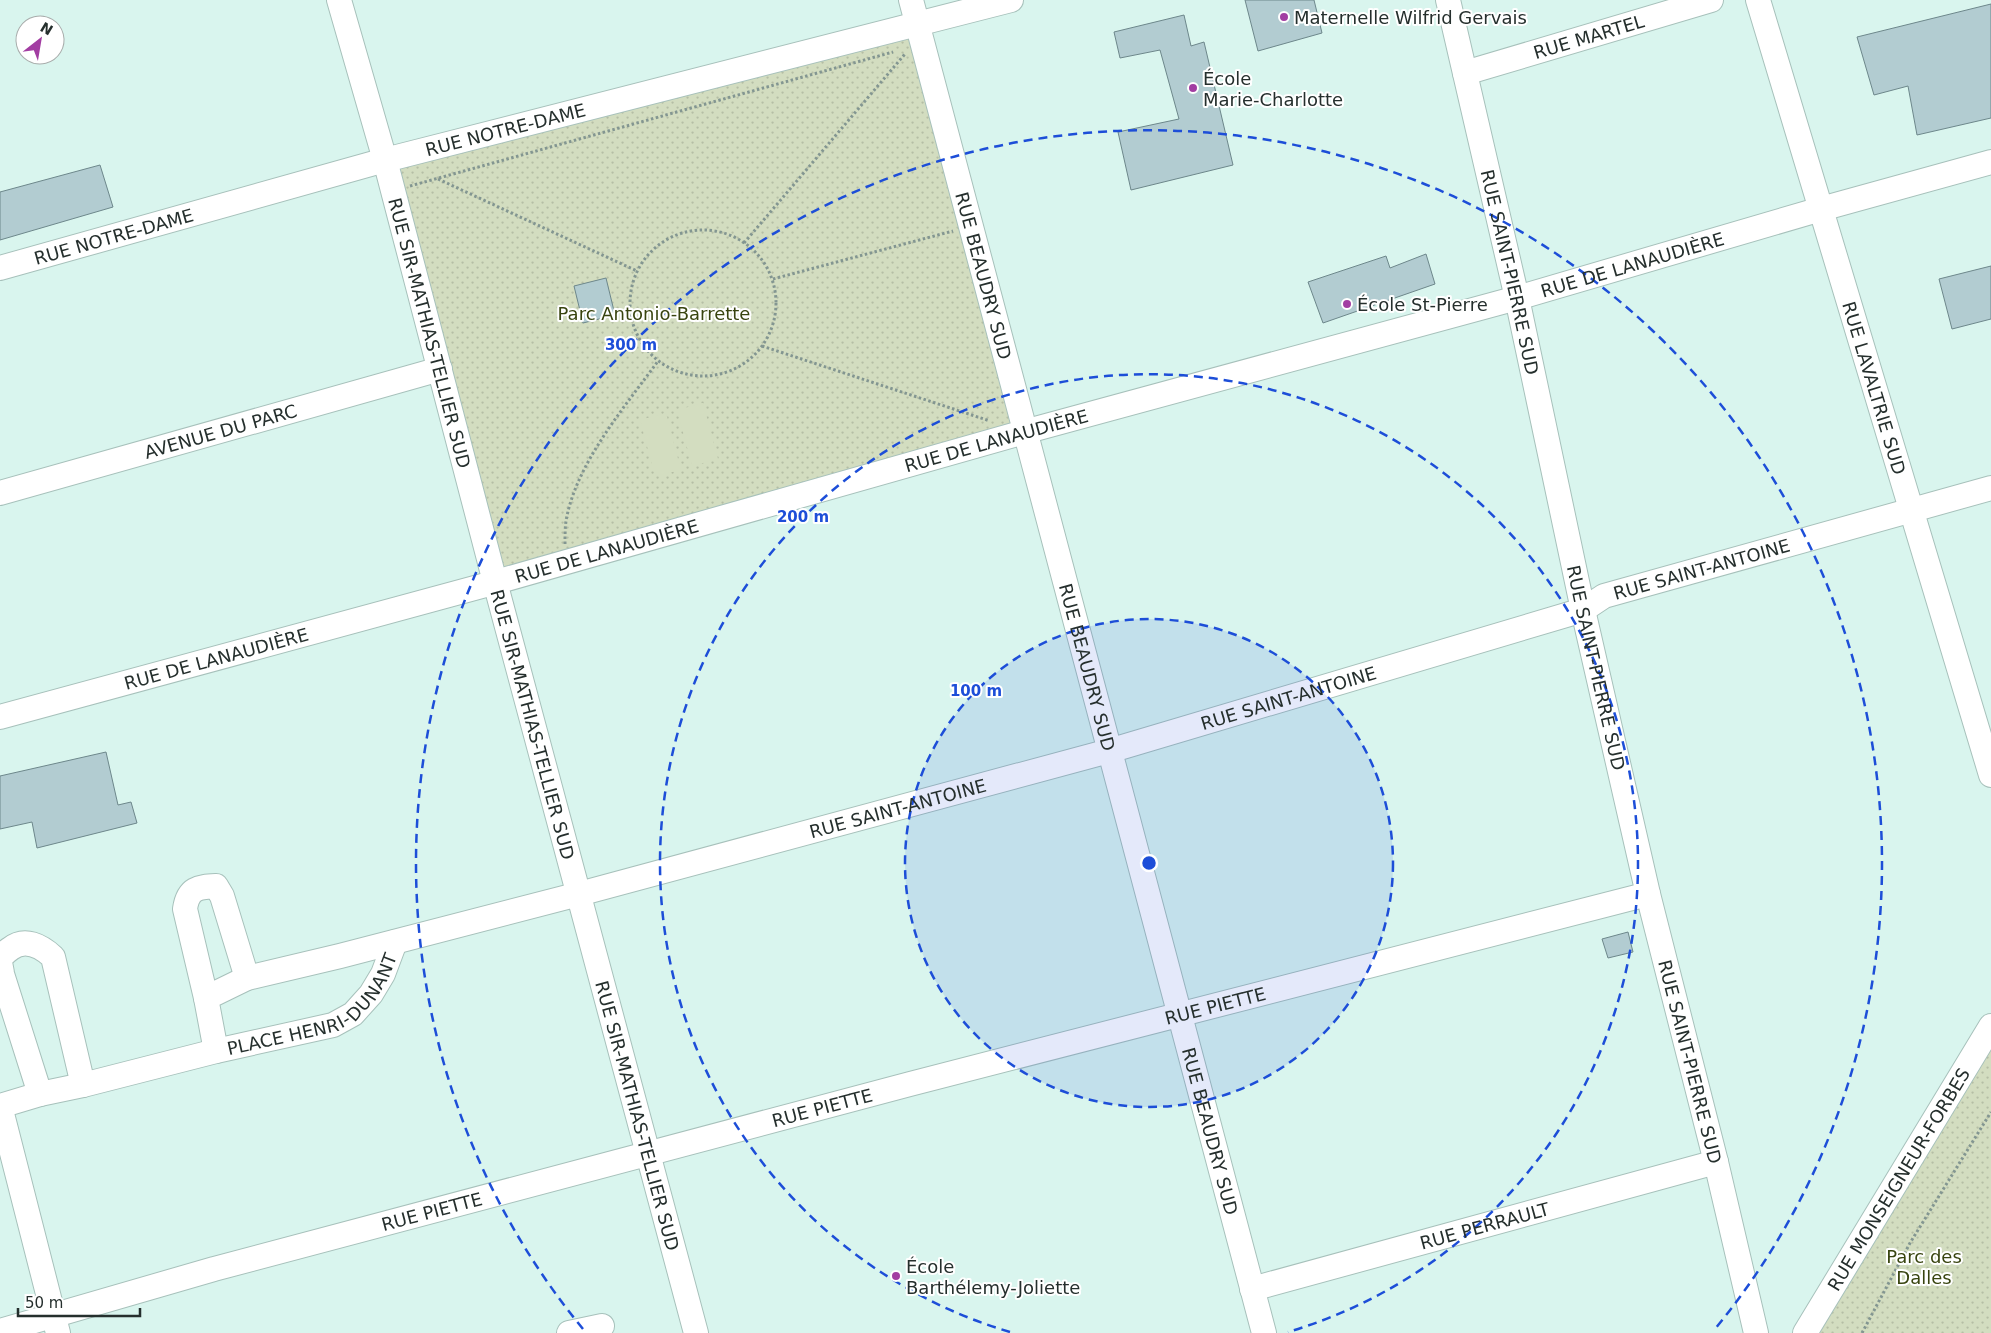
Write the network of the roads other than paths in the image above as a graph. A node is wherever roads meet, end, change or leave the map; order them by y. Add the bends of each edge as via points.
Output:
1 (339, 0) edge
2 (911, 0) edge
3 (1011, 0) edge
4 (1448, 0) edge
5 (1711, 0) edge
6 (1758, 0) edge
7 (917, 38) junction
8 (1465, 73) junction
9 (385, 160) junction
10 (1991, 162) edge
11 (1821, 209) junction
12 (0, 268) edge
13 (1517, 298) junction
14 (440, 369) junction
15 (1024, 432) junction
16 (1991, 488) edge
17 (0, 493) edge
18 (1911, 509) junction
19 (495, 582) junction
20 (1583, 610) junction
21 (0, 717) edge
22 (1109, 751) junction
23 (1991, 775) edge
24 (579, 894) junction
25 (1648, 894) junction
26 (395, 942) junction
27 (247, 978) junction
28 (206, 998) junction
29 (1179, 1015) junction
30 (1991, 1026) edge
31 (216, 1051) junction
32 (83, 1085) junction
33 (40, 1094) junction
34 (0, 1106) edge
35 (649, 1154) junction
36 (1716, 1162) junction
37 (1252, 1289) junction
38 (55, 1324) edge
39 (602, 1326) dead end
40 (0, 1330) edge
41 (569, 1333) edge
42 (696, 1333) edge
43 (1264, 1333) edge
44 (1756, 1333) edge
45 (1805, 1333) edge

1 - 9 street, RUE SIR-MATHIAS-TELLIER SUD
2 - 7 street, RUE BEAUDRY SUD
3 - 7 street, RUE NOTRE-DAME
4 - 8 street, RUE SAINT-PIERRE SUD
5 - 8 street, RUE MARTEL
6 - 11 street, RUE LAVALTRIE SUD
7 - 9 street, RUE NOTRE-DAME
7 - 15 street, RUE BEAUDRY SUD
8 - 13 street, RUE SAINT-PIERRE SUD
9 - 12 street, RUE NOTRE-DAME
9 - 14 street, RUE SIR-MATHIAS-TELLIER SUD
10 - 11 street, RUE DE LANAUDIÈRE
11 - 13 street, RUE DE LANAUDIÈRE
11 - 18 street, RUE LAVALTRIE SUD
13 - 15 street, RUE DE LANAUDIÈRE
13 - 20 street, RUE SAINT-PIERRE SUD
14 - 17 street, AVENUE DU PARC
14 - 19 street, RUE SIR-MATHIAS-TELLIER SUD
15 - 19 street, RUE DE LANAUDIÈRE
15 - 22 street, RUE BEAUDRY SUD
16 - 18 street, RUE SAINT-ANTOINE
18 - 20 street, RUE SAINT-ANTOINE via 1604,596
18 - 23 street, RUE LAVALTRIE SUD
19 - 21 street, RUE DE LANAUDIÈRE
19 - 24 street, RUE SIR-MATHIAS-TELLIER SUD
20 - 22 street, RUE SAINT-ANTOINE
20 - 25 street, RUE SAINT-PIERRE SUD
22 - 24 street, RUE SAINT-ANTOINE
22 - 29 street, RUE BEAUDRY SUD
24 - 26 street, PLACE HENRI-DUNANT
24 - 35 street, RUE SIR-MATHIAS-TELLIER SUD
25 - 29 street, RUE PIETTE
25 - 36 street, RUE SAINT-PIERRE SUD
26 - 27 street, PLACE HENRI-DUNANT
26 - 31 street, PLACE HENRI-DUNANT via 383,974 353,1014 333,1025
27 - 28 street, PLACE HENRI-DUNANT
27 - 28 street, PLACE HENRI-DUNANT via 216,886 191,892 185,908
28 - 31 street, PLACE HENRI-DUNANT
29 - 35 street, RUE PIETTE
29 - 37 street, RUE BEAUDRY SUD
30 - 45 street, RUE MONSEIGNEUR-FORBES
31 - 32 street, PLACE HENRI-DUNANT
32 - 33 street, PLACE HENRI-DUNANT
32 - 33 street via 53,957 35,944 15,944 0,962
33 - 34 street, PLACE HENRI-DUNANT
34 - 38 street
35 - 38 street, RUE PIETTE via 214,1269
35 - 42 street, RUE SIR-MATHIAS-TELLIER SUD
36 - 37 street, RUE PERRAULT
36 - 44 street, RUE SAINT-PIERRE SUD
37 - 43 street, RUE BEAUDRY SUD
38 - 40 street, RUE PIETTE
39 - 41 street

